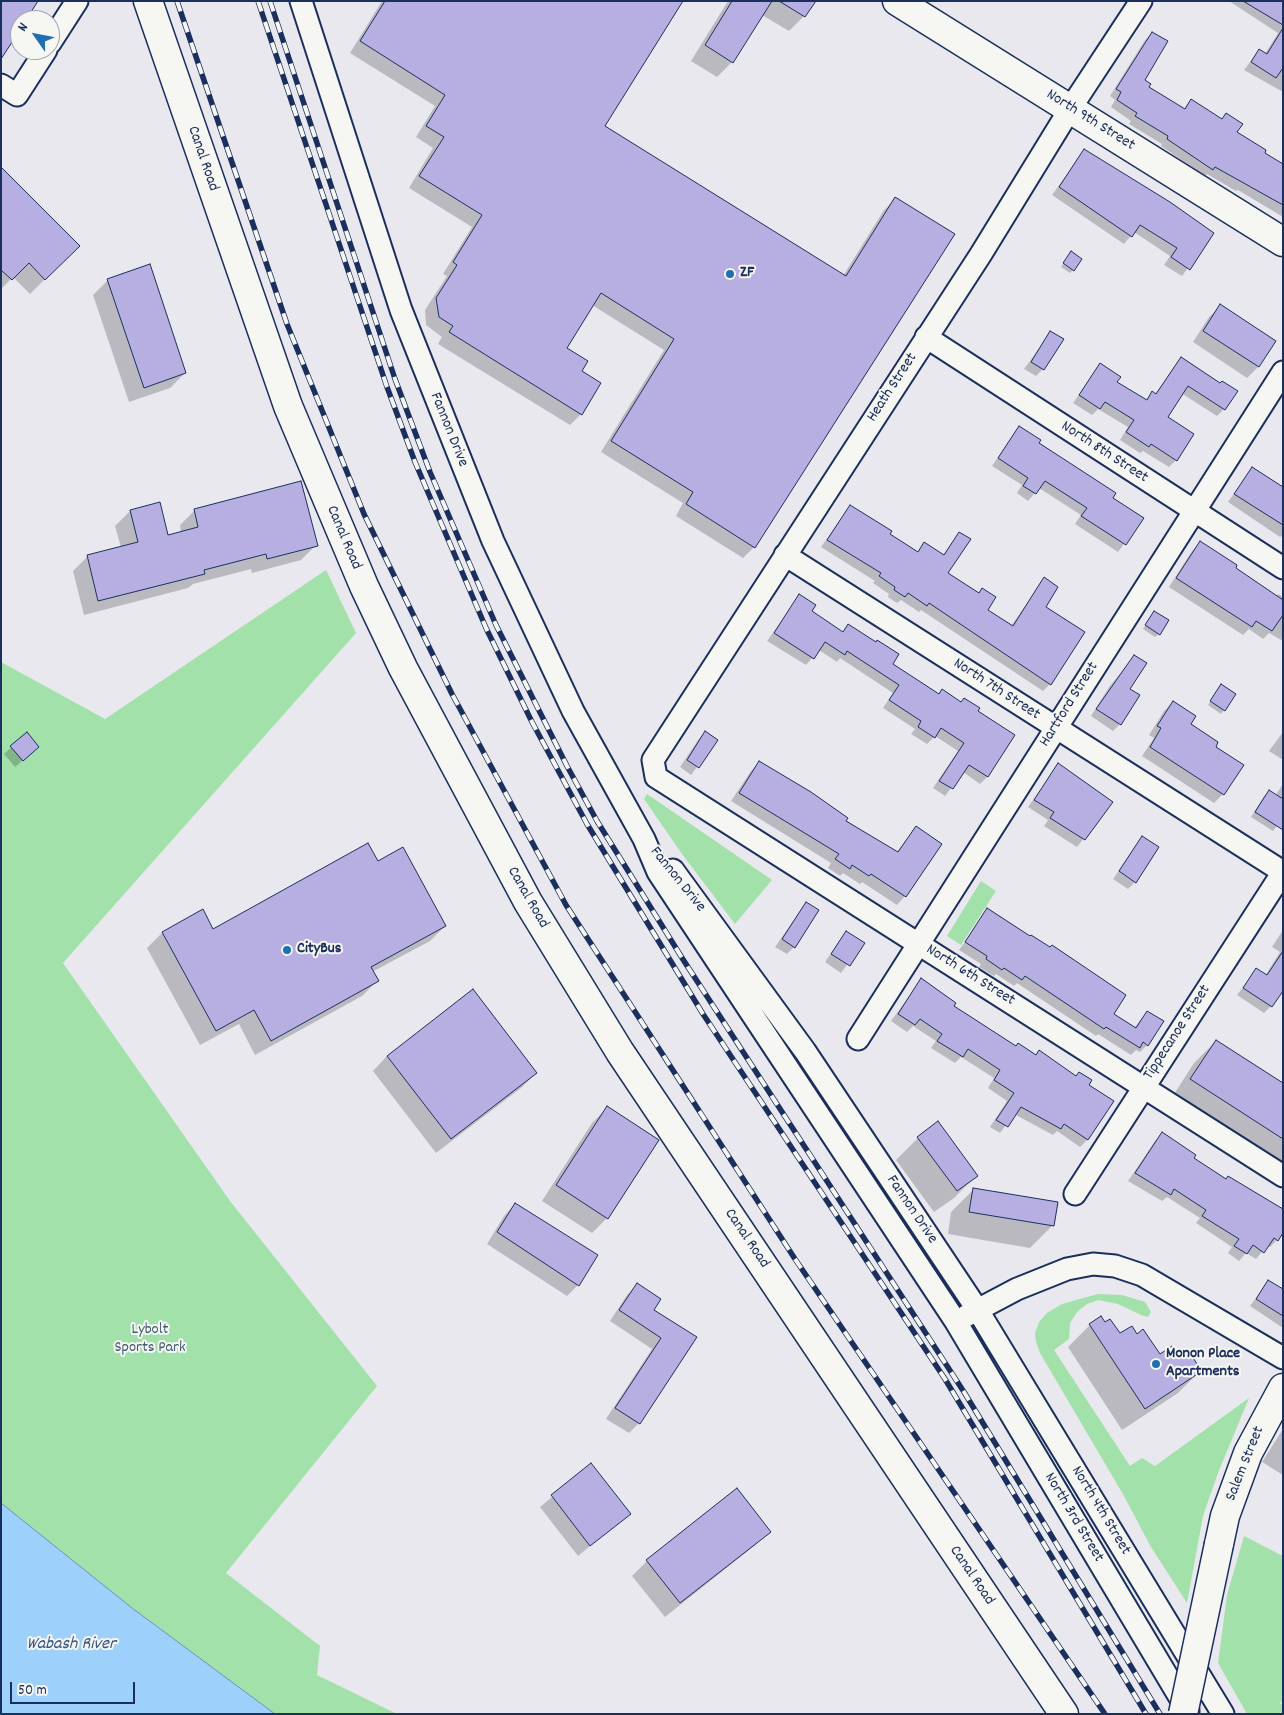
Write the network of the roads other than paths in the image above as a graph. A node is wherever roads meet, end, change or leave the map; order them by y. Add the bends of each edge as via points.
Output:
1 (76, 1) edge
2 (148, 1) edge
3 (301, 1) edge
4 (897, 1) edge
5 (1141, 1) edge
6 (60, 27) edge
7 (37, 60) edge
8 (9, 90) edge
9 (1070, 109) junction
10 (1283, 242) edge
11 (926, 337) junction
12 (1283, 372) edge
13 (1195, 511) junction
14 (785, 555) junction
15 (1283, 568) edge
16 (1056, 728) junction
17 (656, 777) joint
18 (644, 839) junction
19 (1283, 872) edge
20 (919, 943) junction
21 (858, 1039) dead end
22 (1144, 1086) junction
23 (1283, 1176) edge
24 (1075, 1194) dead end
25 (978, 1309) junction
26 (956, 1322) junction
27 (1283, 1358) edge
28 (1283, 1388) edge
29 (1064, 1714) edge
30 (1183, 1714) edge
31 (1190, 1714) edge
32 (1223, 1714) edge

1 - 6 street
2 - 29 main road, Canal Road via 288,406 364,586 412,686 528,902 620,1052
3 - 18 street, Fannon Drive via 400,310 493,541 573,711
4 - 9 main road, North 9th Street
5 - 9 street, Heath Street
7 - 8 street
9 - 10 main road, North 9th Street
9 - 11 street, Heath Street
11 - 13 street, North 8th Street
11 - 14 street, Heath Street
12 - 13 street, Hartford Street
13 - 15 street, North 8th Street
13 - 16 street, Hartford Street
14 - 16 street, North 7th Street
14 - 17 street, Heath Street via 653,760
16 - 19 street, North 7th Street
16 - 20 street, Hartford Street
17 - 20 street, North 6th Street
18 - 25 street, Fannon Drive via 668,864 805,1052
18 - 26 street, Fannon Drive via 658,872
19 - 22 street, Tippecanoe Street
20 - 21 street, Hartford Street
20 - 22 street, North 6th Street
22 - 23 street, North 6th Street
22 - 24 street, Tippecanoe Street
25 - 26 street
25 - 27 street via 1067,1269 1094,1264 1115,1266 1142,1275
25 - 32 street, North 4th Street
26 - 31 street, North 3rd Street
28 - 30 main road, Salem Street, bridge via 1248,1453 1226,1516

